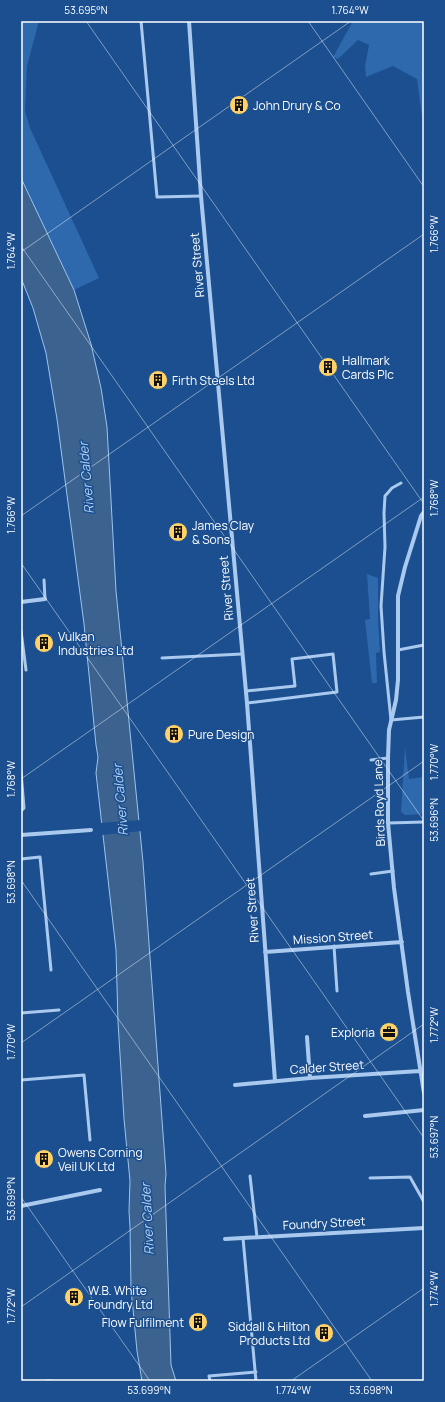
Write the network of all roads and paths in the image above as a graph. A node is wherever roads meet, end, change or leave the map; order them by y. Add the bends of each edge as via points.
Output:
1 (141, 21) edge
2 (189, 21) edge
3 (201, 196) junction
4 (401, 483) dead end
5 (423, 514) edge
6 (44, 580) dead end
7 (45, 600) joint
8 (21, 602) edge
9 (21, 631) edge
10 (424, 645) edge
11 (398, 650) junction
12 (242, 654) junction
13 (162, 658) dead end
14 (26, 670) dead end
15 (246, 691) junction
16 (247, 703) junction
17 (424, 717) edge
18 (391, 720) junction
19 (388, 758) junction
20 (371, 760) dead end
21 (21, 772) edge
22 (21, 811) edge
23 (424, 822) edge
24 (388, 823) junction
25 (91, 830) dead end
26 (21, 835) edge
27 (21, 859) edge
28 (392, 870) junction
29 (371, 874) dead end
30 (402, 942) junction
31 (334, 946) junction
32 (265, 952) junction
33 (51, 970) dead end
34 (337, 991) dead end
35 (59, 1010) dead end
36 (21, 1013) edge
37 (307, 1037) dead end
38 (420, 1071) junction
39 (310, 1078) junction
40 (21, 1080) edge
41 (275, 1081) junction
42 (235, 1085) dead end
43 (424, 1092) edge
44 (424, 1110) edge
45 (365, 1116) dead end
46 (90, 1140) dead end
47 (250, 1176) dead end
48 (370, 1178) dead end
49 (100, 1190) dead end
50 (424, 1202) edge
51 (21, 1206) edge
52 (424, 1228) edge
53 (257, 1237) junction
54 (243, 1238) junction
55 (225, 1239) dead end
56 (256, 1372) junction
57 (46, 1381) edge
58 (52, 1381) edge
59 (210, 1381) edge
60 (256, 1381) edge

1 - 3 lane via 157,197
2 - 3 street, River Street
3 - 12 street, River Street
4 - 18 lane via 385,496 384,513 385,547 381,606
5 - 11 street, Birds Royd Lane via 399,592
6 - 7 lane
7 - 8 street
9 - 14 lane
10 - 11 lane
11 - 18 street, Birds Royd Lane via 396,700
12 - 13 lane
12 - 15 street, River Street
15 - 16 street, River Street
15 - 16 lane via 295,686 292,659 333,654 338,692
16 - 32 street, River Street
17 - 18 lane
18 - 19 street, Birds Royd Lane
19 - 20 lane
19 - 24 street, Birds Royd Lane
21 - 22 lane via 24,808
23 - 24 lane
24 - 28 street, Birds Royd Lane
25 - 26 street
27 - 33 lane via 40,857
28 - 29 lane
28 - 30 street, Birds Royd Lane
30 - 31 street, Mission Street
30 - 38 street, Birds Royd Lane
31 - 32 street, Mission Street
31 - 34 lane
32 - 41 street, River Street
35 - 36 lane
37 - 39 street
38 - 39 street, Calder Street
38 - 43 street, Birds Royd Lane
39 - 41 street, Calder Street
40 - 46 lane via 84,1075
41 - 42 street, Calder Street
44 - 45 street
47 - 53 lane
48 - 50 lane via 410,1177
49 - 51 street
52 - 53 street, Foundry Street
53 - 54 street, Foundry Street
54 - 55 street, Foundry Street
54 - 56 lane
56 - 59 lane via 209,1376
56 - 60 lane
57 - 58 lane

